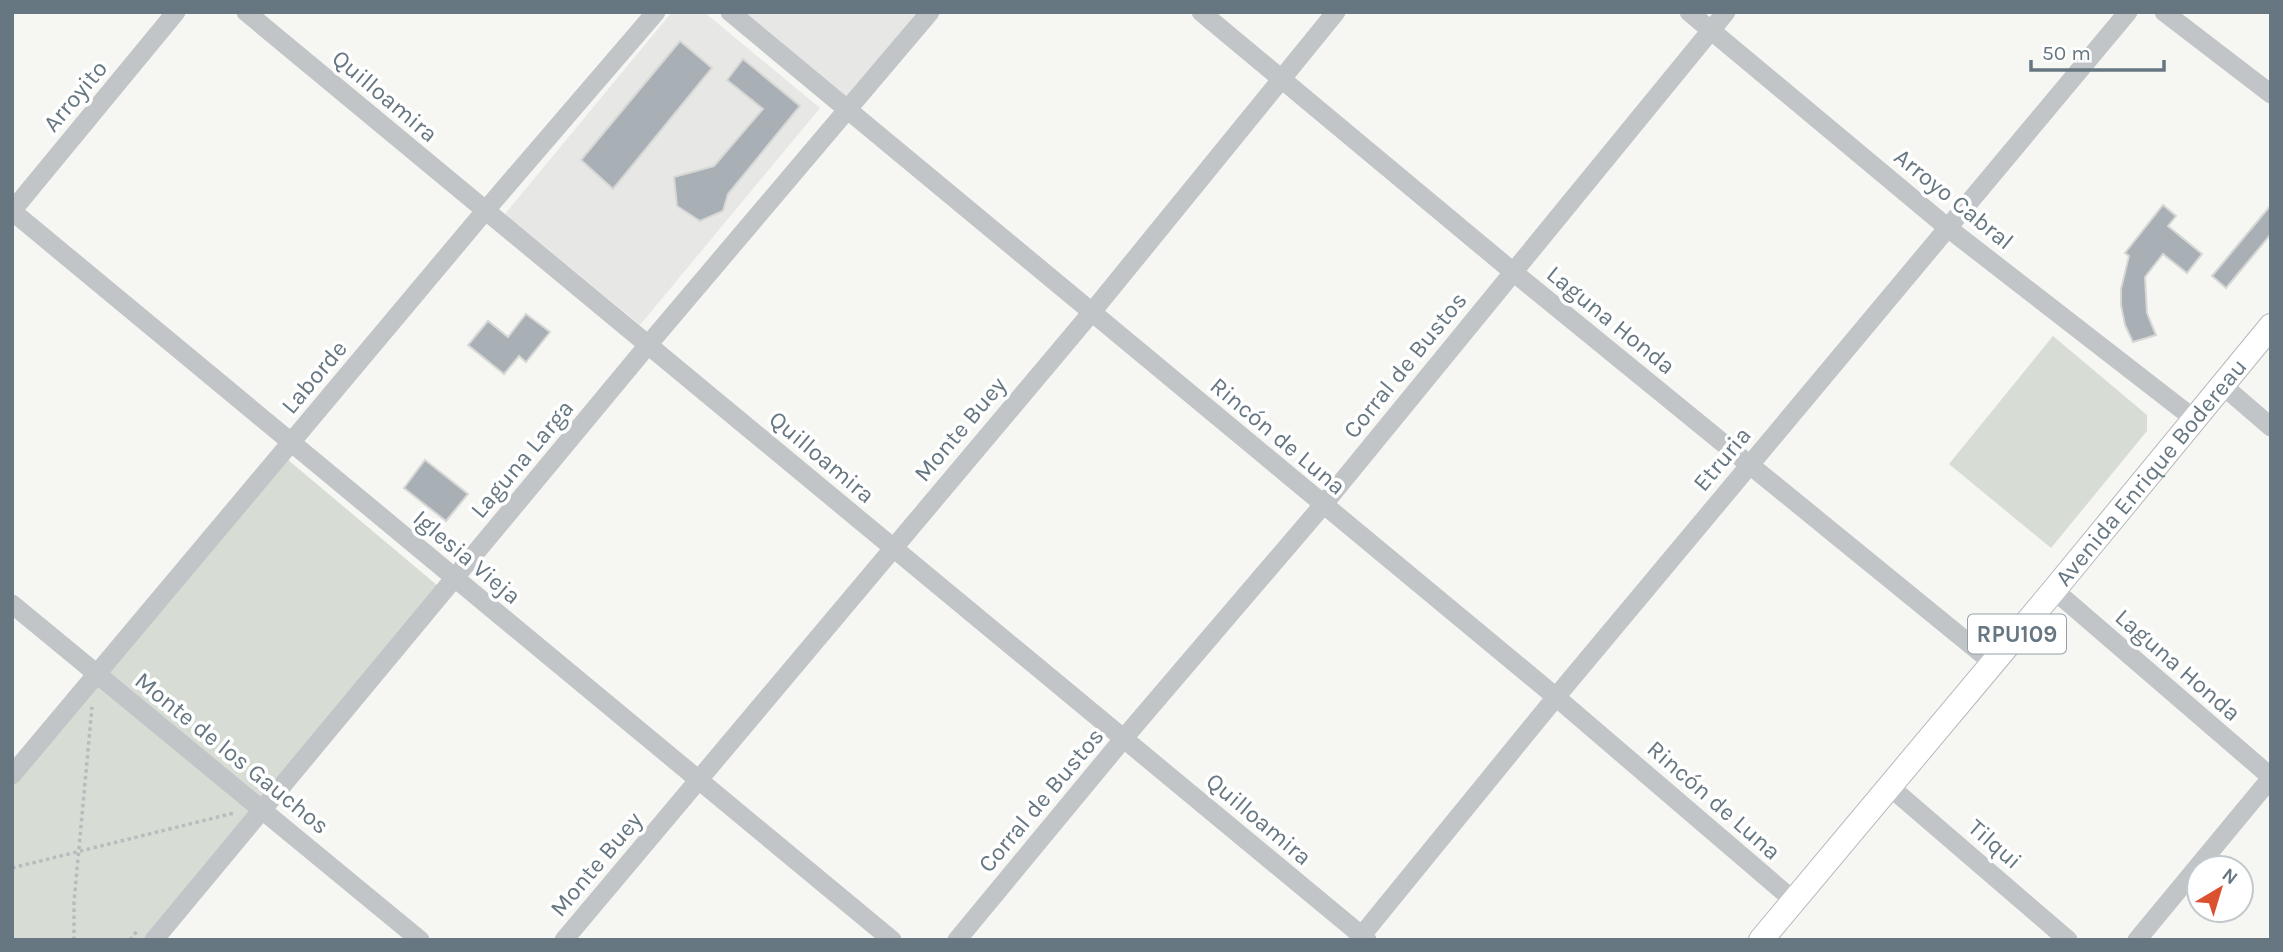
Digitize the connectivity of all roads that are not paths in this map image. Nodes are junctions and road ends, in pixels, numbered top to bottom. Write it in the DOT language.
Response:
graph roads {
  1 [pos="176,12"];
  2 [pos="246,12"];
  3 [pos="656,12"];
  4 [pos="730,12"];
  5 [pos="930,12"];
  6 [pos="1202,12"];
  7 [pos="1336,12"];
  8 [pos="1689,12"];
  9 [pos="1726,12"];
  10 [pos="2128,12"];
  11 [pos="2164,12"];
  12 [pos="1711,30"];
  13 [pos="1282,79"];
  14 [pos="2271,94"];
  15 [pos="849,110"];
  16 [pos="12,211"];
  17 [pos="485,211"];
  18 [pos="1948,228"];
  19 [pos="1512,271"];
  20 [pos="1092,312"];
  21 [pos="2271,326"];
  22 [pos="648,345"];
  23 [pos="2221,384"];
  24 [pos="2193,418"];
  25 [pos="2271,427"];
  26 [pos="291,443"];
  27 [pos="1749,465"];
  28 [pos="1323,505"];
  29 [pos="892,548"];
  30 [pos="454,578"];
  31 [pos="2054,590"];
  32 [pos="12,604"];
  33 [pos="1993,663"];
  34 [pos="97,675"];
  35 [pos="1556,697"];
  36 [pos="1124,738"];
  37 [pos="12,775"];
  38 [pos="2271,778"];
  39 [pos="697,780"];
  40 [pos="1889,786"];
  41 [pos="262,808"];
  42 [pos="1793,901"];
  43 [pos="1362,938"];
  44 [pos="154,940"];
  45 [pos="420,940"];
  46 [pos="564,940"];
  47 [pos="892,940"];
  48 [pos="957,940"];
  49 [pos="1761,940"];
  50 [pos="2068,940"];
  51 [pos="2137,940"];
  1 -- 16 [label="street, Arroyito"];
  2 -- 17 [label="street, Quilloamira"];
  3 -- 17 [label="street, Laborde"];
  4 -- 15 [label="street, Rincón de Luna"];
  5 -- 15 [label="street, Laguna Larga"];
  6 -- 13 [label="street, Laguna Honda"];
  7 -- 13 [label="street, Monte Buey"];
  8 -- 12 [label="street, Arroyo Cabral"];
  9 -- 12 [label="street, Corral de Bustos"];
  10 -- 18 [label="street, Etruria"];
  11 -- 14 [label="street"];
  12 -- 18 [label="street, Arroyo Cabral"];
  12 -- 19 [label="street, Corral de Bustos"];
  13 -- 19 [label="street, Laguna Honda"];
  13 -- 20 [label="street, Monte Buey"];
  15 -- 20 [label="street, Rincón de Luna"];
  15 -- 22 [label="street, Laguna Larga"];
  16 -- 26 [label="street, Iglesia Vieja"];
  17 -- 22 [label="street, Quilloamira"];
  17 -- 26 [label="street, Laborde"];
  18 -- 24 [label="street, Arroyo Cabral"];
  18 -- 27 [label="street, Etruria"];
  19 -- 27 [label="street, Laguna Honda"];
  19 -- 28 [label="street, Corral de Bustos"];
  20 -- 28 [label="street, Rincón de Luna"];
  20 -- 29 [label="street, Monte Buey"];
  21 -- 23 [label="main road, Avenida Enrique Bodereau / RPU109"];
  22 -- 29 [label="street, Quilloamira"];
  22 -- 30 [label="street, Laguna Larga"];
  23 -- 24 [label="main road, Avenida Enrique Bodereau / RPU109"];
  23 -- 25 [label="street"];
  24 -- 31 [label="main road, Avenida Enrique Bodereau / RPU109"];
  26 -- 30 [label="street, Iglesia Vieja"];
  26 -- 34 [label="street, Laborde"];
  27 -- 33 [label="street, Laguna Honda"];
  27 -- 35 [label="street, Etruria"];
  28 -- 35 [label="street, Rincón de Luna"];
  28 -- 36 [label="street, Corral de Bustos"];
  29 -- 36 [label="street, Quilloamira"];
  29 -- 39 [label="street, Monte Buey"];
  30 -- 39 [label="street, Iglesia Vieja"];
  30 -- 41 [label="street, Laguna Larga"];
  31 -- 33 [label="main road, Avenida Enrique Bodereau / RPU109"];
  31 -- 38 [label="street, Laguna Honda"];
  32 -- 34 [label="street, Monte de los Gauchos"];
  33 -- 40 [label="main road, Avenida Enrique Bodereau / RPU109"];
  34 -- 37 [label="street, Laborde"];
  34 -- 41 [label="street, Monte de los Gauchos"];
  35 -- 42 [label="street, Rincón de Luna"];
  35 -- 43 [label="street, Etruria"];
  36 -- 43 [label="street, Quilloamira"];
  36 -- 48 [label="street, Corral de Bustos"];
  38 -- 51 [label="street"];
  39 -- 46 [label="street, Monte Buey"];
  39 -- 47 [label="street, Iglesia Vieja"];
  40 -- 42 [label="main road, Avenida Enrique Bodereau / RPU109"];
  40 -- 50 [label="street, Tilqui"];
  41 -- 44 [label="street, Laguna Larga"];
  41 -- 45 [label="street, Monte de los Gauchos"];
  42 -- 49 [label="main road, Avenida Enrique Bodereau / RPU109"];
}
